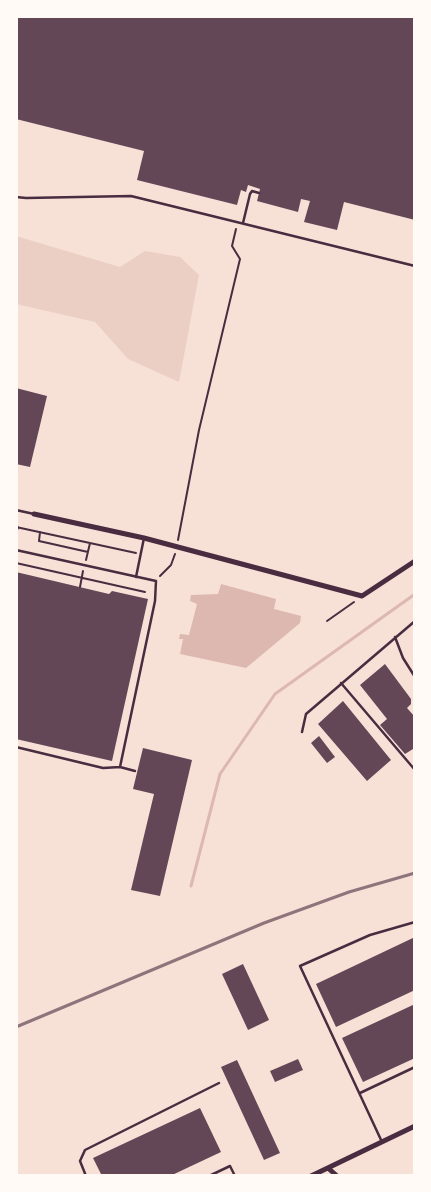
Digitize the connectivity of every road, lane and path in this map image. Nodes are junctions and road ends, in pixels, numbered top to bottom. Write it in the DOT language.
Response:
graph roads {
  1 [pos="259,193"];
  2 [pos="16,197"];
  3 [pos="238,222"];
  4 [pos="243,223"];
  5 [pos="415,266"];
  6 [pos="16,510"];
  7 [pos="34,514"];
  8 [pos="17,527"];
  9 [pos="40,532"];
  10 [pos="16,534"];
  11 [pos="144,538"];
  12 [pos="90,543"];
  13 [pos="176,546"];
  14 [pos="16,550"];
  15 [pos="88,552"];
  16 [pos="137,553"];
  17 [pos="86,560"];
  18 [pos="415,561"];
  19 [pos="16,563"];
  20 [pos="84,569"];
  21 [pos="160,576"];
  22 [pos="82,577"];
  23 [pos="136,577"];
  24 [pos="80,587"];
  25 [pos="144,592"];
  26 [pos="362,596"];
  27 [pos="328,621"];
  28 [pos="415,621"];
  29 [pos="395,637"];
  30 [pos="415,676"];
  31 [pos="341,683"];
  32 [pos="302,732"];
  33 [pos="16,747"];
  34 [pos="120,767"];
  35 [pos="415,770"];
  36 [pos="135,771"];
  37 [pos="415,922"];
  38 [pos="415,1067"];
  39 [pos="219,1083"];
  40 [pos="360,1093"];
  41 [pos="415,1126"];
  42 [pos="382,1142"];
  43 [pos="328,1168"];
  44 [pos="86,1176"];
  45 [pos="209,1176"];
  46 [pos="235,1176"];
  47 [pos="311,1176"];
  48 [pos="337,1176"];
  1 -- 4 [label="lane"];
  2 -- 3 [label="lane"];
  3 -- 4 [label="lane"];
  3 -- 13 [label="path"];
  4 -- 5 [label="lane"];
  6 -- 7 [label="lane"];
  7 -- 11 [label="street"];
  8 -- 9 [label="path"];
  8 -- 10 [label="path"];
  9 -- 12 [label="path"];
  9 -- 15 [label="path"];
  11 -- 13 [label="street"];
  11 -- 23 [label="lane"];
  12 -- 15 [label="path"];
  12 -- 16 [label="path"];
  13 -- 21 [label="path"];
  13 -- 26 [label="street"];
  14 -- 23 [label="lane"];
  15 -- 17 [label="path"];
  18 -- 26 [label="street"];
  19 -- 22 [label="path"];
  20 -- 22 [label="path"];
  22 -- 24 [label="path"];
  22 -- 25 [label="path"];
  23 -- 34 [label="lane"];
  26 -- 27 [label="path"];
  28 -- 29 [label="lane"];
  29 -- 30 [label="lane"];
  29 -- 31 [label="lane"];
  31 -- 32 [label="lane"];
  31 -- 35 [label="lane"];
  33 -- 34 [label="lane"];
  34 -- 36 [label="lane"];
  37 -- 40 [label="lane"];
  38 -- 40 [label="lane"];
  39 -- 44 [label="lane"];
  40 -- 42 [label="lane"];
  41 -- 42 [label="street"];
  42 -- 43 [label="street"];
  43 -- 47 [label="street"];
  43 -- 48 [label="street"];
  45 -- 46 [label="lane"];
}
